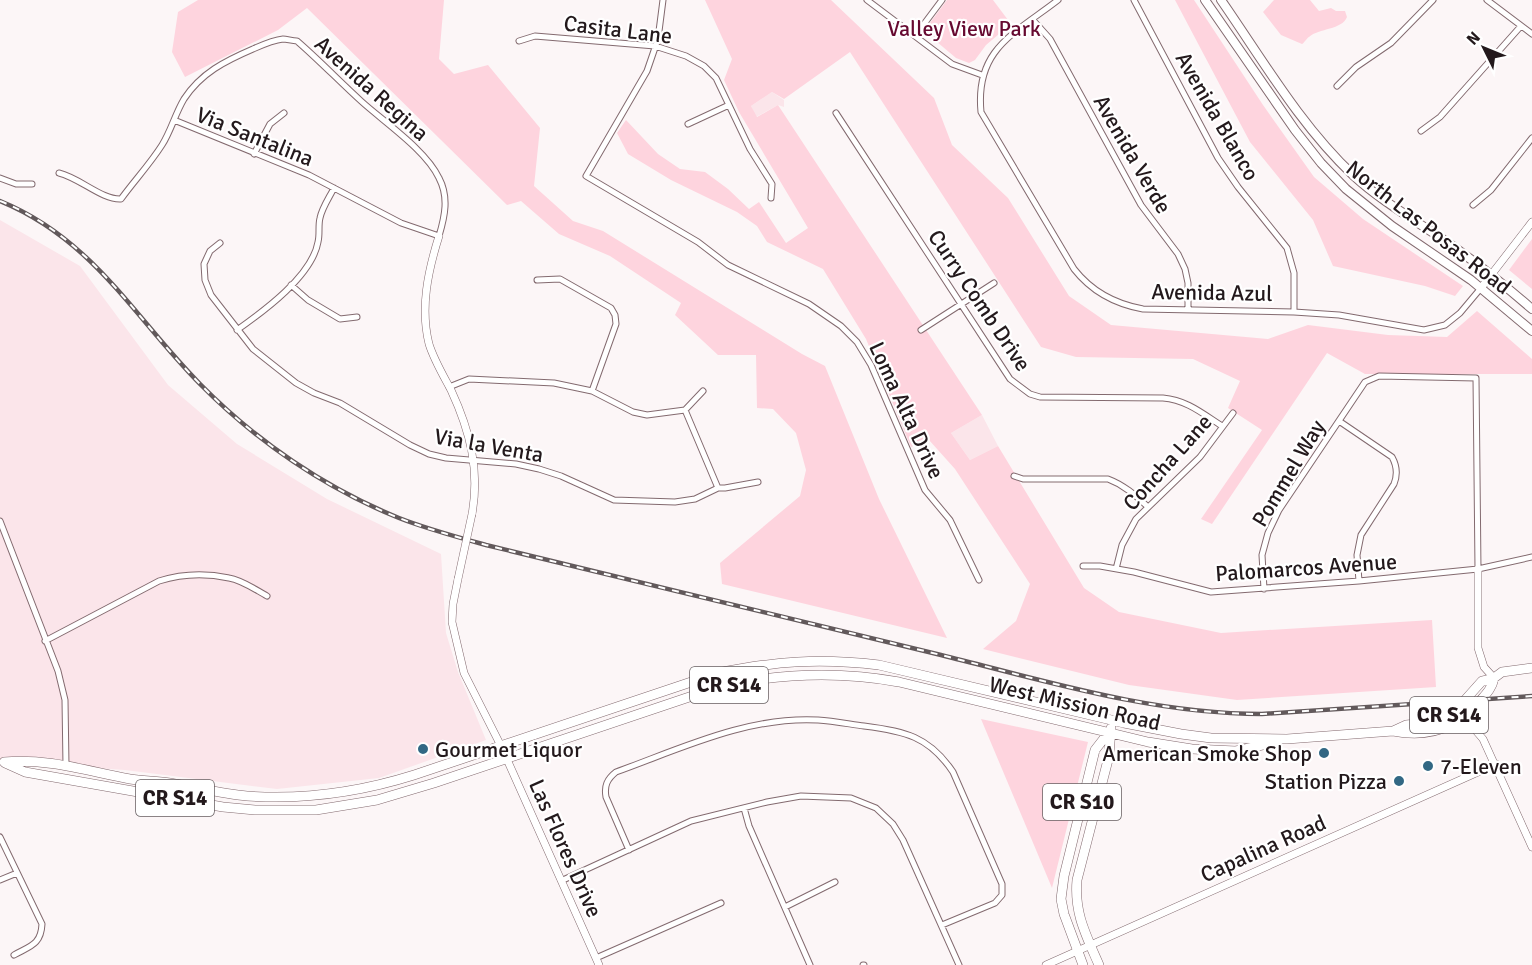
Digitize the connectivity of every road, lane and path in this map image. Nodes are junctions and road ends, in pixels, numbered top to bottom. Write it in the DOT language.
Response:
graph roads {
  1 [pos="663,0"];
  2 [pos="867,0"];
  3 [pos="942,0"];
  4 [pos="1058,0"];
  5 [pos="1134,0"];
  6 [pos="1205,0"];
  7 [pos="1221,0"];
  8 [pos="1434,0"];
  9 [pos="1487,0"];
  10 [pos="1033,20"];
  11 [pos="1521,26"];
  12 [pos="1532,34"];
  13 [pos="915,36"];
  14 [pos="519,41"];
  15 [pos="655,45"];
  16 [pos="982,75"];
  17 [pos="1337,86"];
  18 [pos="729,105"];
  19 [pos="284,113"];
  20 [pos="836,113"];
  21 [pos="174,120"];
  22 [pos="688,124"];
  23 [pos="1421,131"];
  24 [pos="1532,138"];
  25 [pos="254,154"];
  26 [pos="59,173"];
  27 [pos="0,178"];
  28 [pos="32,184"];
  29 [pos="334,188"];
  30 [pos="771,198"];
  31 [pos="1473,205"];
  32 [pos="1532,222"];
  33 [pos="439,236"];
  34 [pos="220,243"];
  35 [pos="1491,275"];
  36 [pos="537,280"];
  37 [pos="994,283"];
  38 [pos="291,285"];
  39 [pos="1481,288"];
  40 [pos="960,305"];
  41 [pos="1532,309"];
  42 [pos="1188,310"];
  43 [pos="1294,312"];
  44 [pos="357,317"];
  45 [pos="237,330"];
  46 [pos="921,330"];
  47 [pos="1532,331"];
  48 [pos="449,387"];
  49 [pos="592,391"];
  50 [pos="703,391"];
  51 [pos="685,410"];
  52 [pos="1233,413"];
  53 [pos="1339,420"];
  54 [pos="1222,426"];
  55 [pos="474,460"];
  56 [pos="1014,476"];
  57 [pos="758,482"];
  58 [pos="718,488"];
  59 [pos="1147,506"];
  60 [pos="0,521"];
  61 [pos="1532,557"];
  62 [pos="1083,566"];
  63 [pos="1116,569"];
  64 [pos="1478,569"];
  65 [pos="979,580"];
  66 [pos="1359,581"];
  67 [pos="1263,589"];
  68 [pos="267,596"];
  69 [pos="45,641"];
  70 [pos="1532,668"];
  71 [pos="1494,678"];
  72 [pos="1465,718"];
  73 [pos="1113,720"];
  74 [pos="1393,731"];
  75 [pos="1109,732"];
  76 [pos="1287,739"];
  77 [pos="501,746"];
  78 [pos="507,759"];
  79 [pos="2,762"];
  80 [pos="1496,764"];
  81 [pos="66,766"];
  82 [pos="744,808"];
  83 [pos="0,837"];
  84 [pos="1532,847"];
  85 [pos="629,850"];
  86 [pos="17,873"];
  87 [pos="0,880"];
  88 [pos="562,880"];
  89 [pos="835,882"];
  90 [pos="721,903"];
  91 [pos="784,907"];
  92 [pos="942,926"];
  93 [pos="1090,945"];
  94 [pos="1077,951"];
  95 [pos="14,955"];
  96 [pos="597,961"];
  97 [pos="810,965"];
  98 [pos="959,965"];
  99 [pos="1046,965"];
  100 [pos="1083,965"];
  101 [pos="1099,965"];
  1 -- 15 [label="street"];
  2 -- 13 [label="street"];
  3 -- 13 [label="street"];
  4 -- 10 [label="street"];
  5 -- 43 [label="street, Avenida Blanco"];
  6 -- 39 [label="main road, North Las Posas Road"];
  7 -- 35 [label="main road, North Las Posas Road"];
  8 -- 17 [label="street"];
  9 -- 11 [label="street"];
  10 -- 16 [label="street"];
  10 -- 42 [label="street, Avenida Verde"];
  11 -- 12 [label="street"];
  11 -- 23 [label="street"];
  13 -- 16 [label="street"];
  14 -- 15 [label="street, Casita Lane"];
  15 -- 18 [label="street, Casita Lane"];
  15 -- 65 [label="street, Loma Alta Drive"];
  16 -- 42 [label="street, Avenida Azul"];
  18 -- 22 [label="street"];
  18 -- 30 [label="street, Casita Lane"];
  19 -- 25 [label="street"];
  20 -- 40 [label="street, Curry Comb Drive"];
  21 -- 25 [label="street, Via Santalina"];
  21 -- 26 [label="street, Via Santalina"];
  21 -- 33 [label="street, Avenida Regina"];
  24 -- 31 [label="street"];
  25 -- 29 [label="street, Via Santalina"];
  27 -- 28 [label="street"];
  29 -- 33 [label="street, Via Santalina"];
  29 -- 38 [label="street"];
  32 -- 35 [label="street, Avenida Azul"];
  33 -- 48 [label="street, Las Flores Drive"];
  34 -- 45 [label="street, Via la Venta"];
  35 -- 39 [label="street, Avenida Azul"];
  35 -- 41 [label="main road, North Las Posas Road"];
  36 -- 49 [label="street"];
  37 -- 40 [label="street"];
  38 -- 44 [label="street"];
  38 -- 45 [label="street"];
  39 -- 43 [label="street, Avenida Azul"];
  39 -- 47 [label="main road, North Las Posas Road"];
  40 -- 46 [label="street"];
  40 -- 54 [label="street, Curry Comb Drive"];
  42 -- 43 [label="street, Avenida Azul"];
  45 -- 55 [label="street, Via la Venta"];
  48 -- 49 [label="street"];
  48 -- 55 [label="street, Las Flores Drive"];
  49 -- 51 [label="street"];
  50 -- 51 [label="street"];
  51 -- 58 [label="street"];
  52 -- 54 [label="street, Concha Lane"];
  53 -- 64 [label="street, Pommel Way"];
  53 -- 66 [label="street"];
  53 -- 67 [label="street, Pommel Way"];
  54 -- 59 [label="street, Concha Lane"];
  55 -- 58 [label="street, Via la Venta"];
  55 -- 77 [label="street, Las Flores Drive, bridge"];
  56 -- 59 [label="street"];
  57 -- 58 [label="street, Via la Venta"];
  59 -- 63 [label="street, Concha Lane"];
  60 -- 69 [label="street"];
  61 -- 64 [label="street, Palomarcos Avenue"];
  62 -- 63 [label="street, Palomarcos Avenue"];
  63 -- 67 [label="street, Palomarcos Avenue"];
  64 -- 66 [label="street, Palomarcos Avenue"];
  64 -- 71 [label="street"];
  66 -- 67 [label="street, Palomarcos Avenue"];
  68 -- 69 [label="street"];
  69 -- 81 [label="street"];
  70 -- 71 [label="main road, West Mission Road / CR S14"];
  71 -- 72 [label="main road, West Mission Road / CR S14"];
  71 -- 74 [label="main road, West Mission Road / CR S14"];
  72 -- 74 [label="main road, West Mission Road / CR S14"];
  72 -- 80 [label="street"];
  73 -- 75 [label="main road, CR S10"];
  73 -- 76 [label="main road, West Mission Road / CR S14"];
  73 -- 77 [label="main road, West Mission Road / CR S14"];
  74 -- 76 [label="main road, West Mission Road / CR S14"];
  75 -- 76 [label="main road, West Mission Road / CR S14"];
  75 -- 78 [label="main road, West Mission Road / CR S14"];
  75 -- 93 [label="main road, CR S10"];
  75 -- 94 [label="main road, CR S10"];
  77 -- 78 [label="street, Las Flores Drive"];
  77 -- 81 [label="main road, CR S14"];
  78 -- 79 [label="main road, CR S14"];
  78 -- 88 [label="street, Las Flores Drive"];
  79 -- 81 [label="main road, CR S14"];
  80 -- 84 [label="street"];
  80 -- 93 [label="street, Capalina Road"];
  82 -- 85 [label="street"];
  82 -- 91 [label="street"];
  82 -- 92 [label="street"];
  83 -- 86 [label="street"];
  85 -- 88 [label="street"];
  85 -- 92 [label="street"];
  86 -- 87 [label="street"];
  86 -- 95 [label="street"];
  88 -- 96 [label="street, Las Flores Drive"];
  89 -- 91 [label="street"];
  90 -- 96 [label="street"];
  91 -- 97 [label="street"];
  92 -- 98 [label="street"];
  93 -- 94 [label="street, Capalina Road"];
  93 -- 101 [label="main road, CR S10"];
  94 -- 99 [label="street, Capalina Road"];
  94 -- 100 [label="main road, CR S10"];
}
